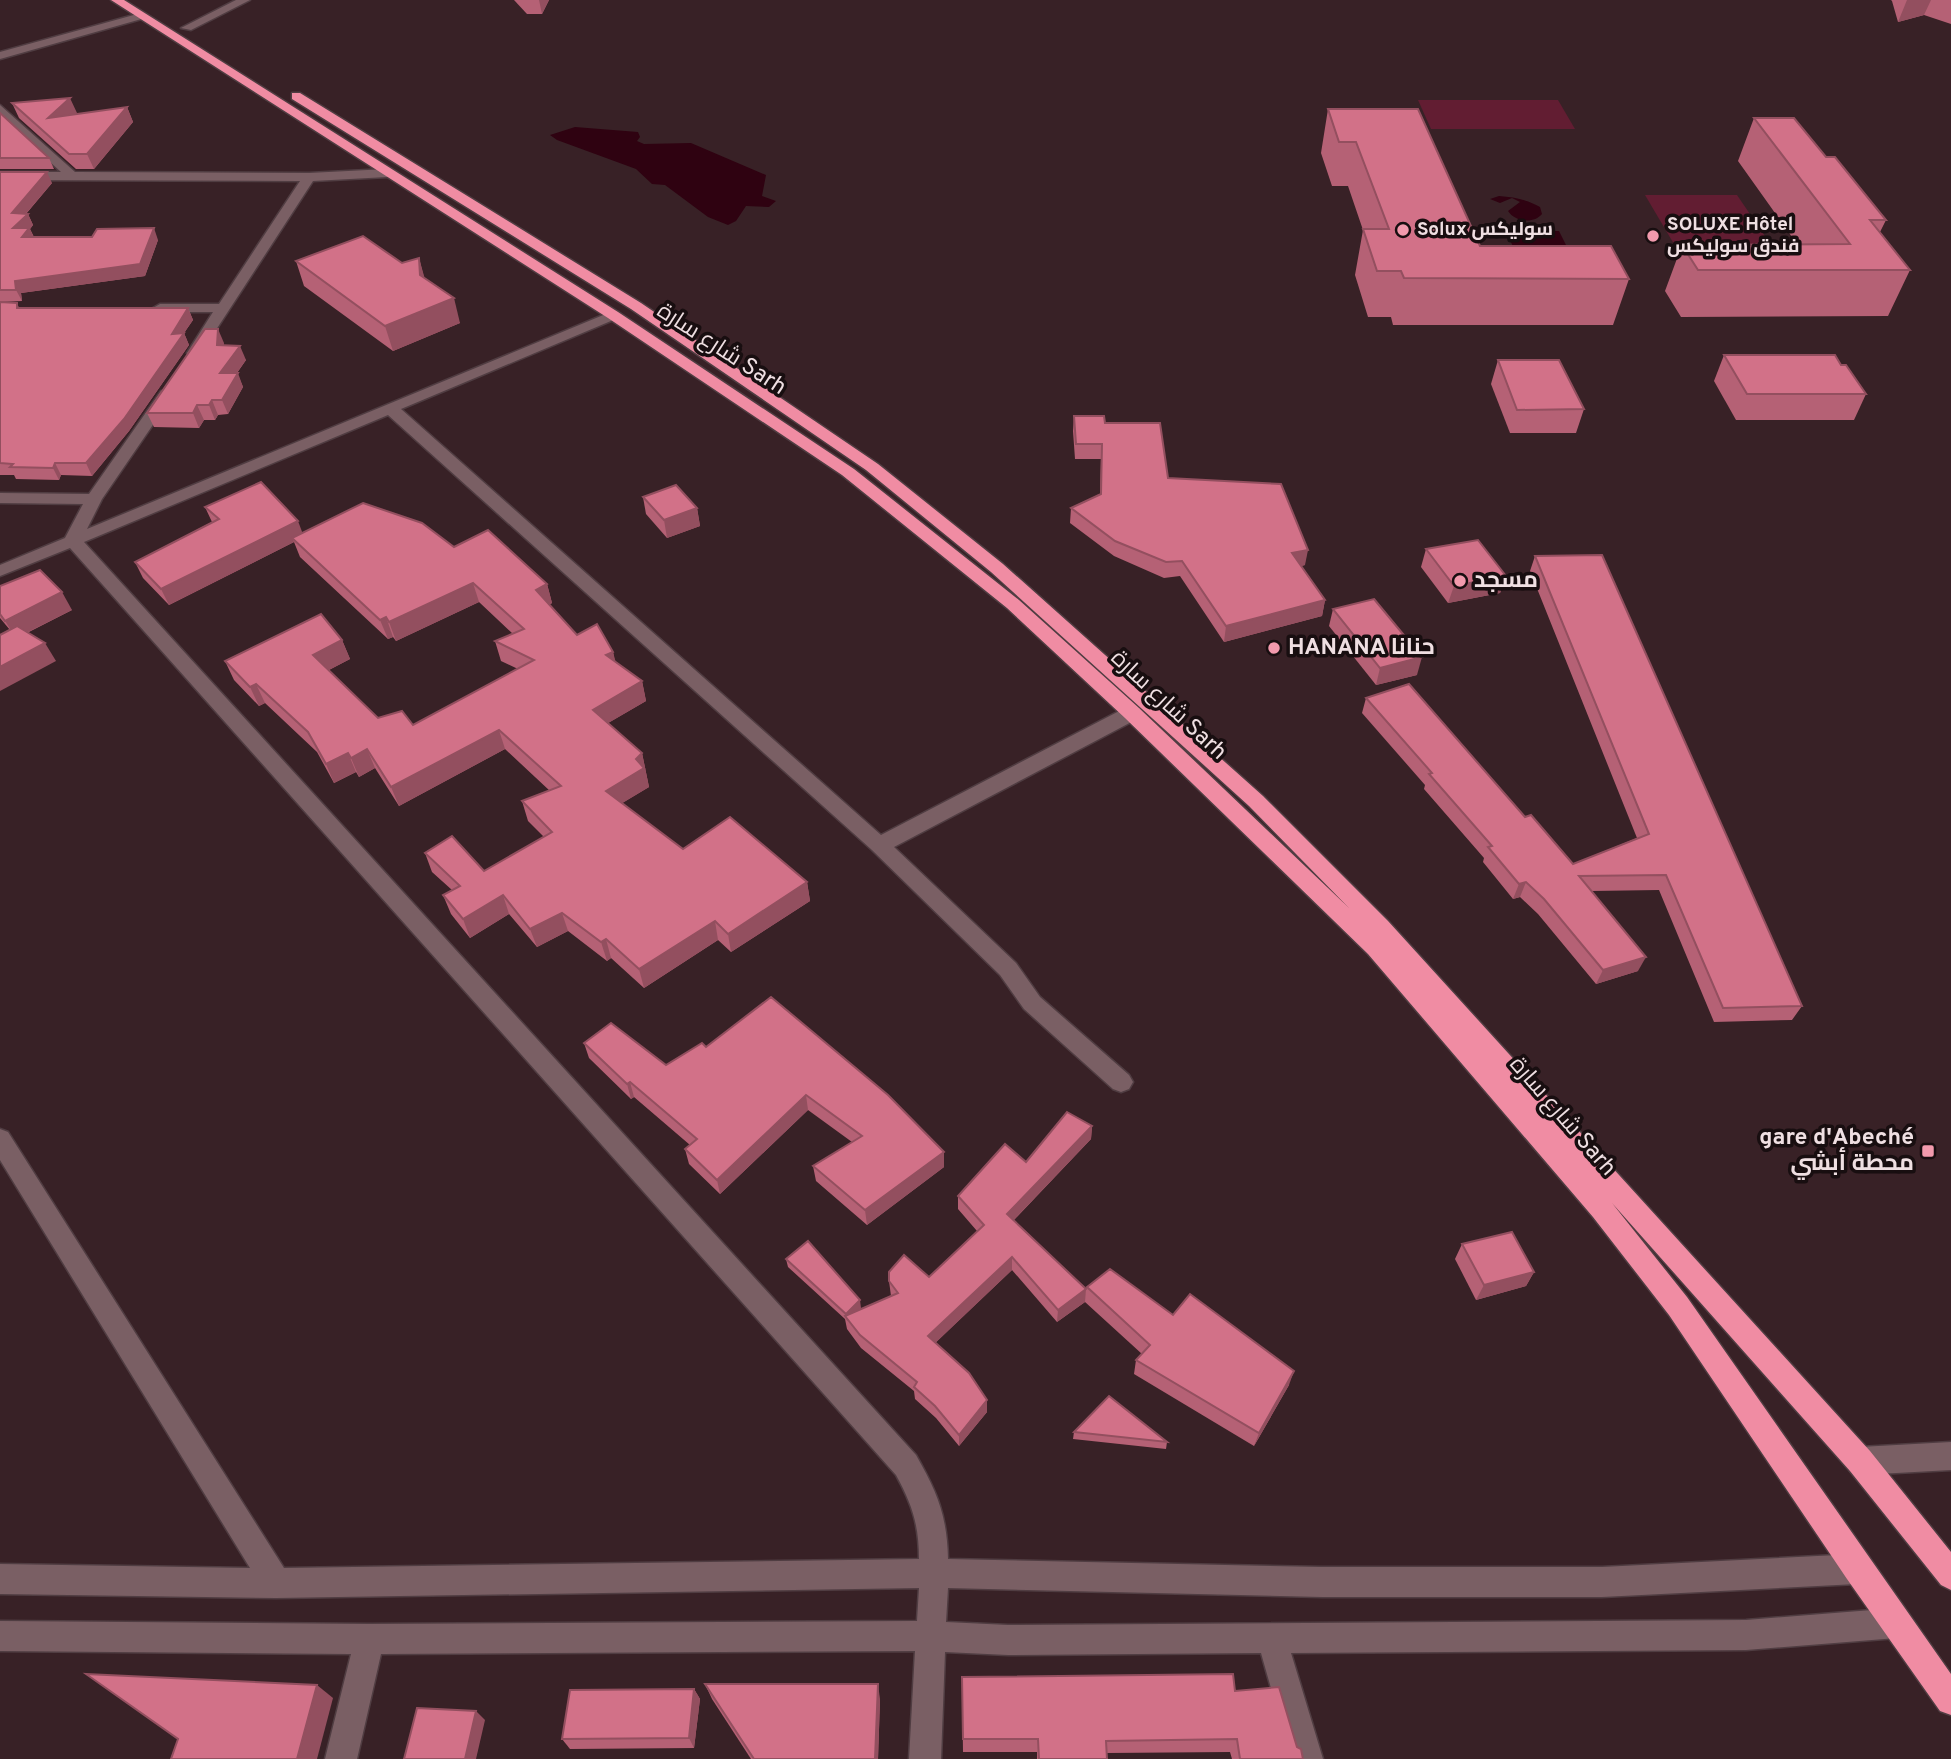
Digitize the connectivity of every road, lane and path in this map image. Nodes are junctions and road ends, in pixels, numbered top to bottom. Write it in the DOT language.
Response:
graph roads {
  1 [pos="116,0"];
  2 [pos="245,0"];
  3 [pos="141,8"];
  4 [pos="187,27"];
  5 [pos="0,56"];
  6 [pos="0,109"];
  7 [pos="387,173"];
  8 [pos="0,176"];
  9 [pos="73,177"];
  10 [pos="309,177"];
  11 [pos="145,308"];
  12 [pos="225,308"];
  13 [pos="613,315"];
  14 [pos="389,407"];
  15 [pos="0,498"];
  16 [pos="94,499"];
  17 [pos="72,540"];
  18 [pos="0,570"];
  19 [pos="1132,713"];
  20 [pos="879,845"];
  21 [pos="1121,1082"];
  22 [pos="0,1139"];
  23 [pos="1951,1456"];
  24 [pos="1860,1461"];
  25 [pos="1857,1569"];
  26 [pos="934,1573"];
  27 [pos="1951,1575"];
  28 [pos="0,1579"];
  29 [pos="276,1583"];
  30 [pos="1897,1623"];
  31 [pos="0,1636"];
  32 [pos="932,1636"];
  33 [pos="1272,1638"];
  34 [pos="369,1639"];
  35 [pos="1951,1700"];
  36 [pos="341,1759"];
  37 [pos="925,1759"];
  38 [pos="1307,1759"];
  1 -- 3 [label="highway, شارع سارة Sarh"];
  2 -- 4 [label="street"];
  3 -- 4 [label="highway, شارع سارة Sarh"];
  3 -- 5 [label="street"];
  3 -- 7 [label="highway, شارع سارة Sarh"];
  4 -- 24 [label="highway, شارع سارة Sarh"];
  6 -- 9 [label="street"];
  7 -- 10 [label="street"];
  7 -- 13 [label="highway, شارع سارة Sarh"];
  8 -- 9 [label="street"];
  9 -- 10 [label="street"];
  10 -- 12 [label="street"];
  11 -- 12 [label="street"];
  12 -- 16 [label="street"];
  13 -- 14 [label="street"];
  13 -- 19 [label="highway, شارع سارة Sarh"];
  14 -- 17 [label="street"];
  14 -- 20 [label="street"];
  15 -- 16 [label="street"];
  16 -- 17 [label="street"];
  17 -- 18 [label="street"];
  17 -- 26 [label="street"];
  19 -- 20 [label="street"];
  19 -- 25 [label="highway, شارع سارة Sarh"];
  20 -- 21 [label="street"];
  22 -- 29 [label="street"];
  23 -- 24 [label="street"];
  24 -- 27 [label="highway, شارع سارة Sarh"];
  25 -- 26 [label="street"];
  25 -- 30 [label="highway, شارع سارة Sarh"];
  26 -- 29 [label="street"];
  26 -- 32 [label="street"];
  28 -- 29 [label="street"];
  30 -- 33 [label="street"];
  30 -- 35 [label="highway, شارع سارة Sarh"];
  31 -- 34 [label="street"];
  32 -- 33 [label="street"];
  32 -- 34 [label="street"];
  32 -- 37 [label="street"];
  33 -- 38 [label="street"];
  34 -- 36 [label="street"];
}
